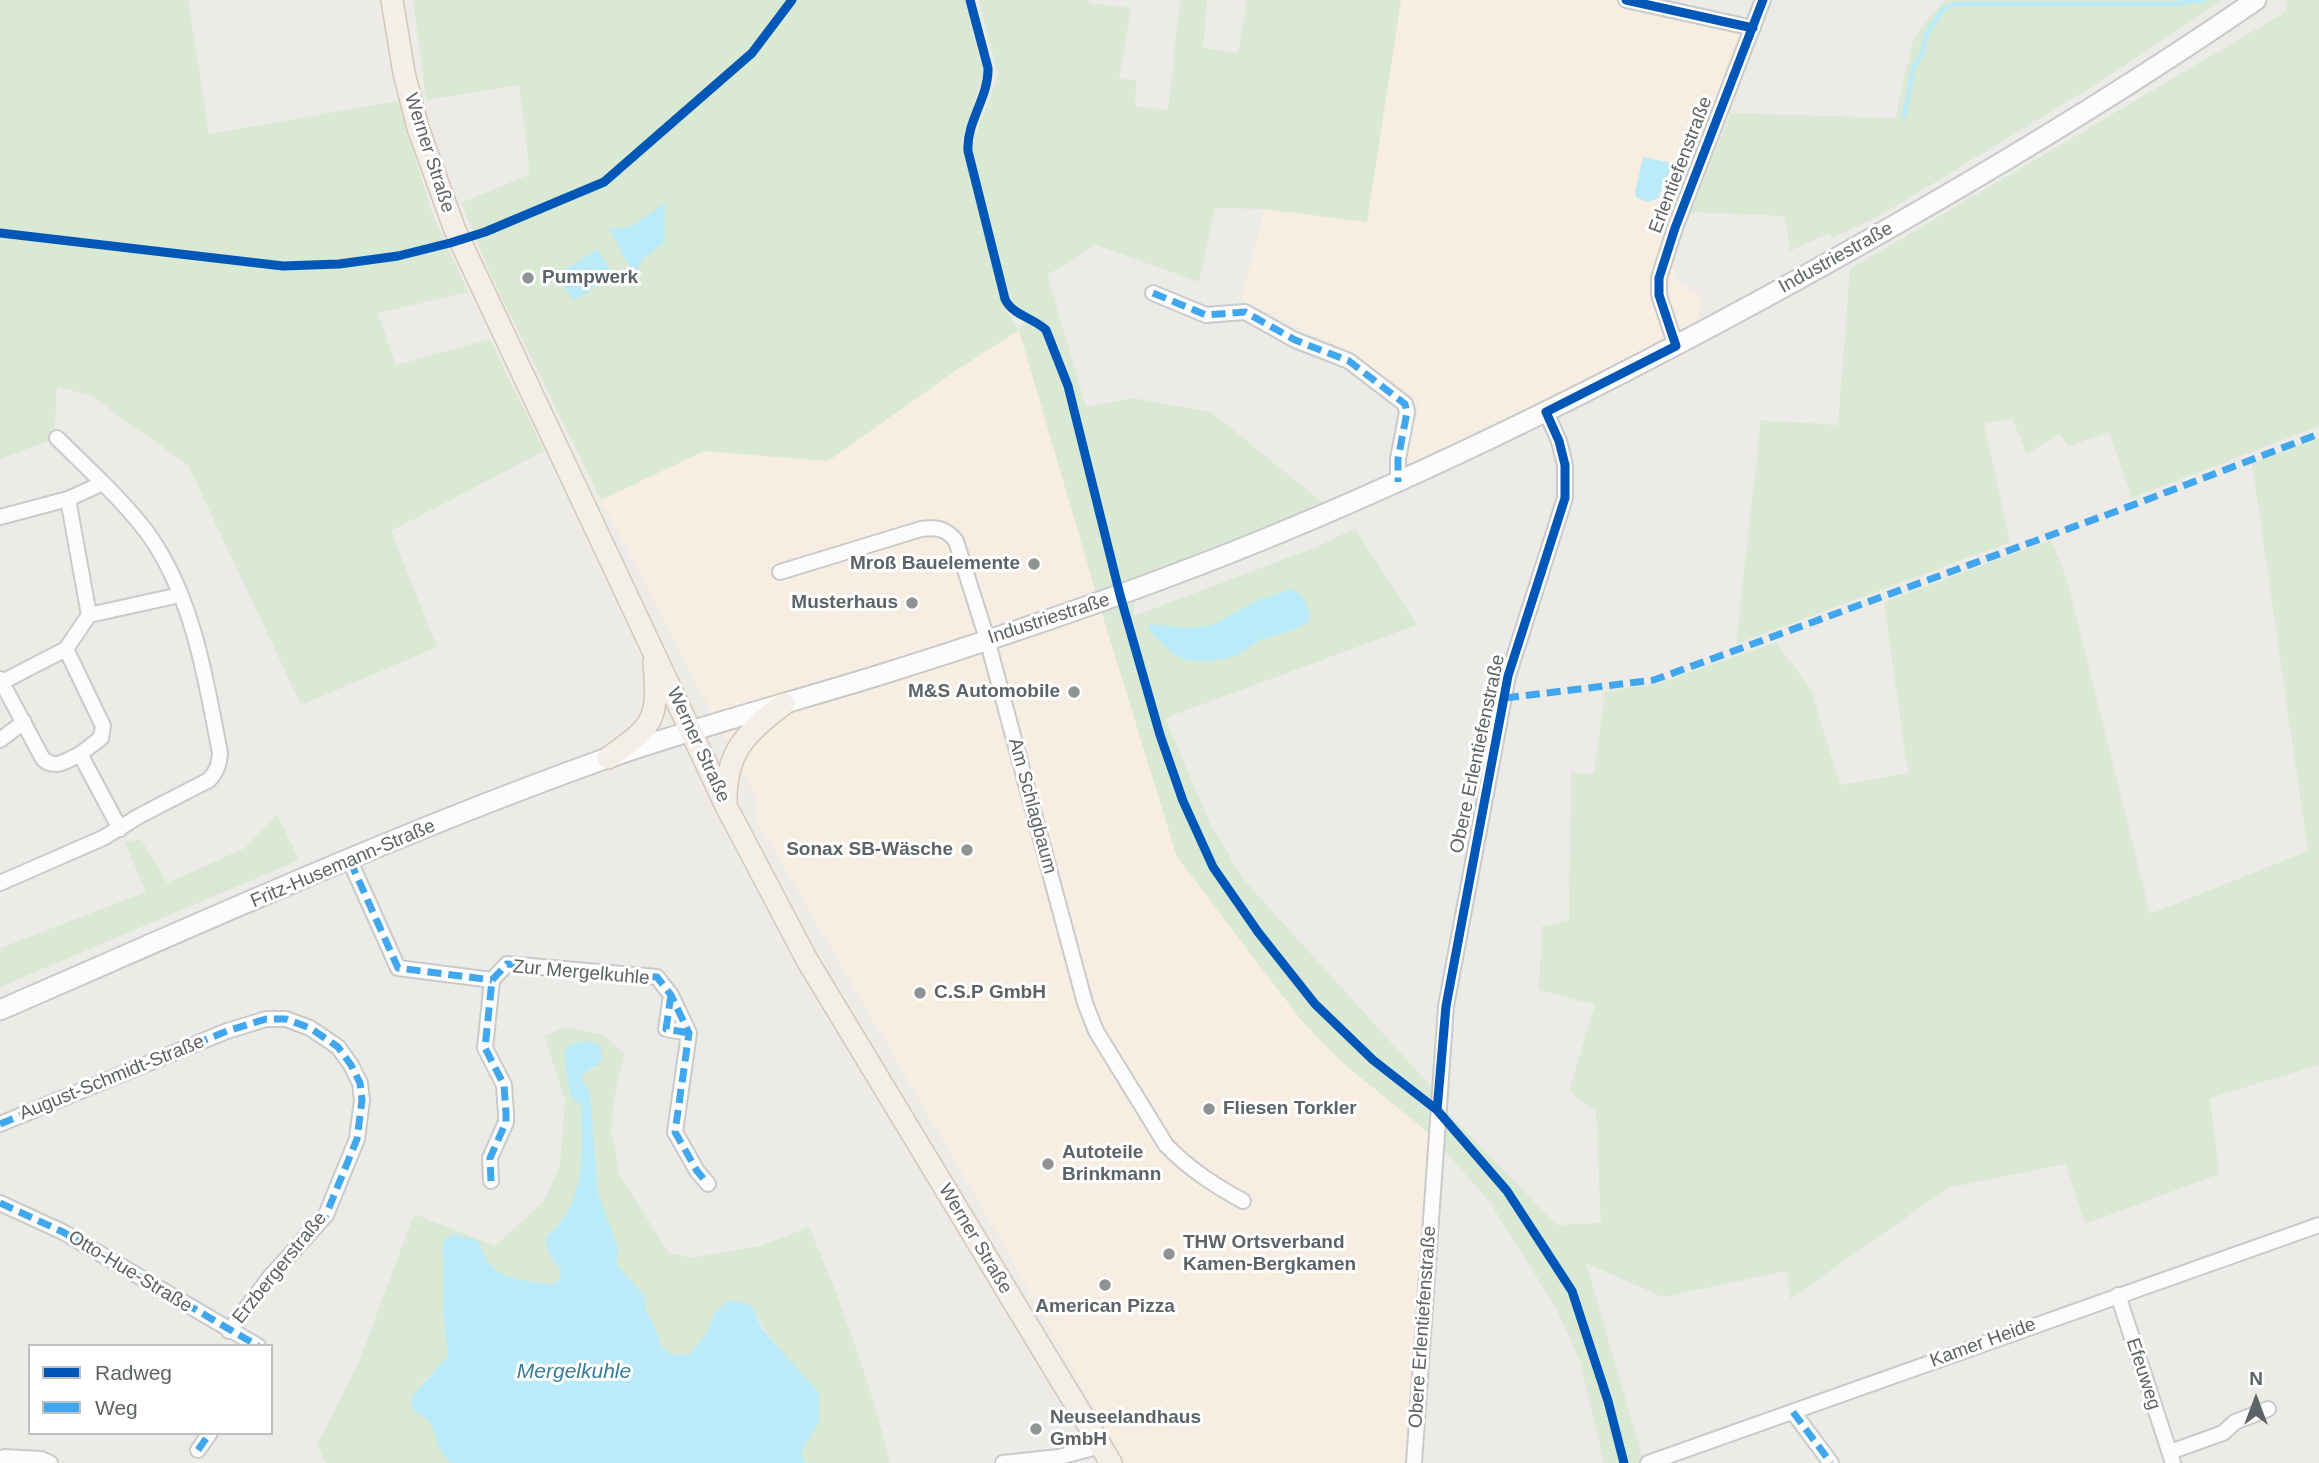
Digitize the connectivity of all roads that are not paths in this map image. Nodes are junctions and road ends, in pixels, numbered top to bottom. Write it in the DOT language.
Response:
graph roads {
  1 [pos="392,0"];
  2 [pos="1626,0"];
  3 [pos="1763,0"];
  4 [pos="2256,0"];
  5 [pos="1752,29"];
  6 [pos="1153,293"];
  7 [pos="1676,346"];
  8 [pos="1546,412"];
  9 [pos="57,438"];
  10 [pos="1398,482"];
  11 [pos="103,483"];
  12 [pos="68,499"];
  13 [pos="0,517"];
  14 [pos="780,572"];
  15 [pos="180,595"];
  16 [pos="89,615"];
  17 [pos="987,639"];
  18 [pos="66,649"];
  19 [pos="653,650"];
  20 [pos="1,680"];
  21 [pos="784,704"];
  22 [pos="24,722"];
  23 [pos="691,732"];
  24 [pos="0,740"];
  25 [pos="79,754"];
  26 [pos="608,758"];
  27 [pos="726,806"];
  28 [pos="120,829"];
  29 [pos="350,861"];
  30 [pos="0,883"];
  31 [pos="492,980"];
  32 [pos="0,1010"];
  33 [pos="223,1033"];
  34 [pos="0,1124"];
  35 [pos="491,1181"];
  36 [pos="708,1184"];
  37 [pos="1243,1201"];
  38 [pos="0,1203"];
  39 [pos="2319,1225"];
  40 [pos="2118,1295"];
  41 [pos="229,1331"];
  42 [pos="254,1344"];
  43 [pos="2268,1409"];
  44 [pos="1793,1412"];
  45 [pos="209,1435"];
  46 [pos="198,1450"];
  47 [pos="1106,1455"];
  48 [pos="4,1457"];
  49 [pos="2171,1457"];
  50 [pos="50,1463"];
  51 [pos="1003,1463"];
  52 [pos="1414,1463"];
  53 [pos="1648,1463"];
  54 [pos="1831,1463"];
  1 -- 19 [label="main road, Werner Straße"];
  2 -- 5 [label="street"];
  3 -- 5 [label="street, Erlentiefenstraße"];
  4 -- 7 [label="street, Industriestraße"];
  5 -- 7 [label="street, Erlentiefenstraße"];
  6 -- 10 [label="street"];
  7 -- 8 [label="street, Industriestraße"];
  8 -- 10 [label="street, Industriestraße"];
  8 -- 52 [label="street, Obere Erlentiefenstraße"];
  9 -- 11 [label="street"];
  10 -- 17 [label="street, Industriestraße"];
  11 -- 12 [label="street"];
  11 -- 15 [label="street"];
  12 -- 13 [label="street"];
  12 -- 16 [label="street"];
  14 -- 17 [label="street, Am Schlagbaum"];
  15 -- 16 [label="street"];
  15 -- 28 [label="street"];
  16 -- 18 [label="street"];
  17 -- 21 [label="street, Industriestraße"];
  17 -- 37 [label="street, Am Schlagbaum"];
  18 -- 20 [label="street"];
  18 -- 25 [label="street"];
  19 -- 23 [label="main road, Werner Straße"];
  19 -- 26 [label="main road"];
  20 -- 22 [label="street"];
  21 -- 23 [label="street, Industriestraße"];
  21 -- 27 [label="main road"];
  22 -- 24 [label="street"];
  22 -- 25 [label="street"];
  23 -- 26 [label="street, Fritz-Husemann-Straße"];
  23 -- 27 [label="main road, Werner Straße"];
  25 -- 28 [label="street"];
  26 -- 29 [label="street, Fritz-Husemann-Straße"];
  27 -- 47 [label="main road, Werner Straße"];
  28 -- 30 [label="street"];
  29 -- 31 [label="street, Zur Mergelkuhle"];
  29 -- 32 [label="street, Fritz-Husemann-Straße"];
  31 -- 35 [label="street"];
  31 -- 36 [label="street, Zur Mergelkuhle"];
  33 -- 34 [label="street, August-Schmidt-Straße"];
  33 -- 41 [label="street, Erzbergerstraße"];
  38 -- 41 [label="street, Otto-Hue-Straße"];
  39 -- 40 [label="street, Kamer Heide"];
  40 -- 44 [label="street, Kamer Heide"];
  40 -- 49 [label="street, Efeuweg"];
  41 -- 42 [label="street, Otto-Hue-Straße"];
  43 -- 49 [label="street, Efeuweg"];
  44 -- 53 [label="street, Kamer Heide"];
  44 -- 54 [label="street"];
  45 -- 46 [label="street"];
  47 -- 51 [label="street, Werner Straße"];
  48 -- 50 [label="street"];
}
